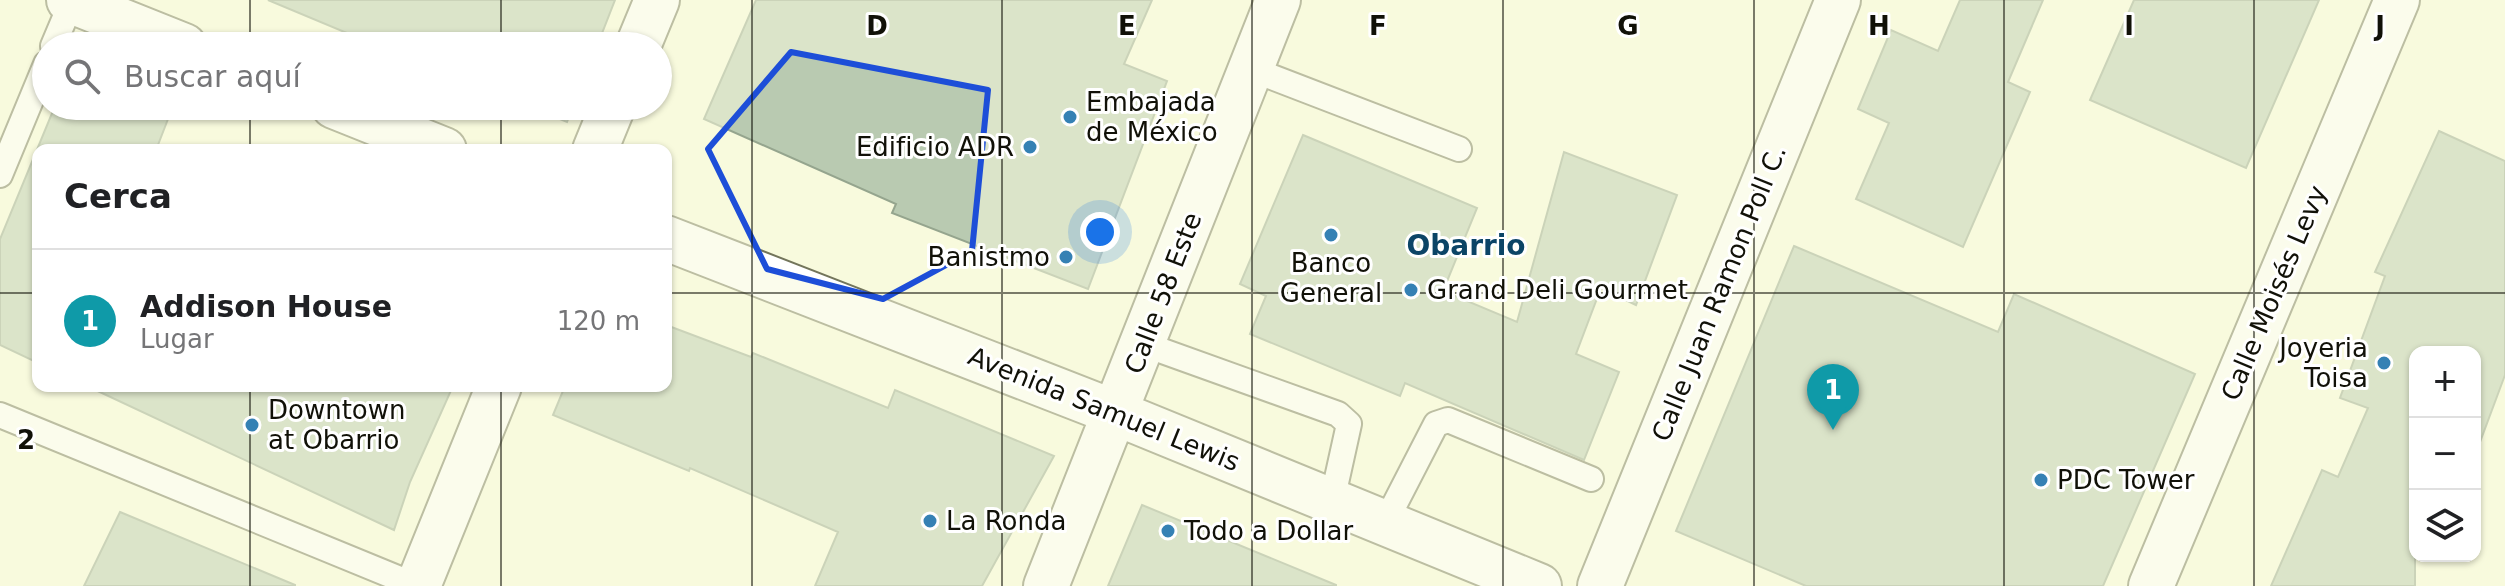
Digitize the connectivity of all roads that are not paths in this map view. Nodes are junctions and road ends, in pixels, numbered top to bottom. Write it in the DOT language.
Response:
graph roads {
  1 [pos="657,0"];
  2 [pos="1278,0"];
  3 [pos="1838,0"];
  4 [pos="2397,0"];
  5 [pos="70,1"];
  6 [pos="58,32"];
  7 [pos="149,32"];
  8 [pos="644,32"];
  9 [pos="1251,69"];
  10 [pos="32,98"];
  11 [pos="369,120"];
  12 [pos="607,120"];
  13 [pos="429,144"];
  14 [pos="597,144"];
  15 [pos="1459,149"];
  16 [pos="0,175"];
  17 [pos="672,240"];
  18 [pos="1143,344"];
  19 [pos="497,392"];
  20 [pos="1116,413"];
  21 [pos="0,415"];
  22 [pos="1591,479"];
  23 [pos="1332,501"];
  24 [pos="1385,523"];
  25 [pos="418,586"];
  26 [pos="1046,586"];
  27 [pos="1539,586"];
  28 [pos="1600,586"];
  29 [pos="2151,586"];
  1 -- 8 [label="street"];
  2 -- 9 [label="street, Calle 58 Este"];
  3 -- 28 [label="street, Calle Juan Ramon Poll C."];
  4 -- 29 [label="street, Calle Moisés Levy"];
  5 -- 6 [label="lane"];
  5 -- 7 [label="street"];
  9 -- 15 [label="lane"];
  9 -- 18 [label="street, Calle 58 Este"];
  10 -- 16 [label="lane"];
  11 -- 13 [label="street"];
  12 -- 14 [label="street"];
  17 -- 20 [label="street, Avenida Samuel Lewis"];
  18 -- 20 [label="street, Calle 58 Este"];
  18 -- 23 [label="lane"];
  19 -- 25 [label="street"];
  20 -- 23 [label="street, Avenida Samuel Lewis"];
  20 -- 26 [label="street, Calle 58 Este"];
  21 -- 25 [label="lane"];
  22 -- 24 [label="lane"];
  23 -- 24 [label="street, Avenida Samuel Lewis"];
  24 -- 27 [label="street, Avenida Samuel Lewis"];
}
